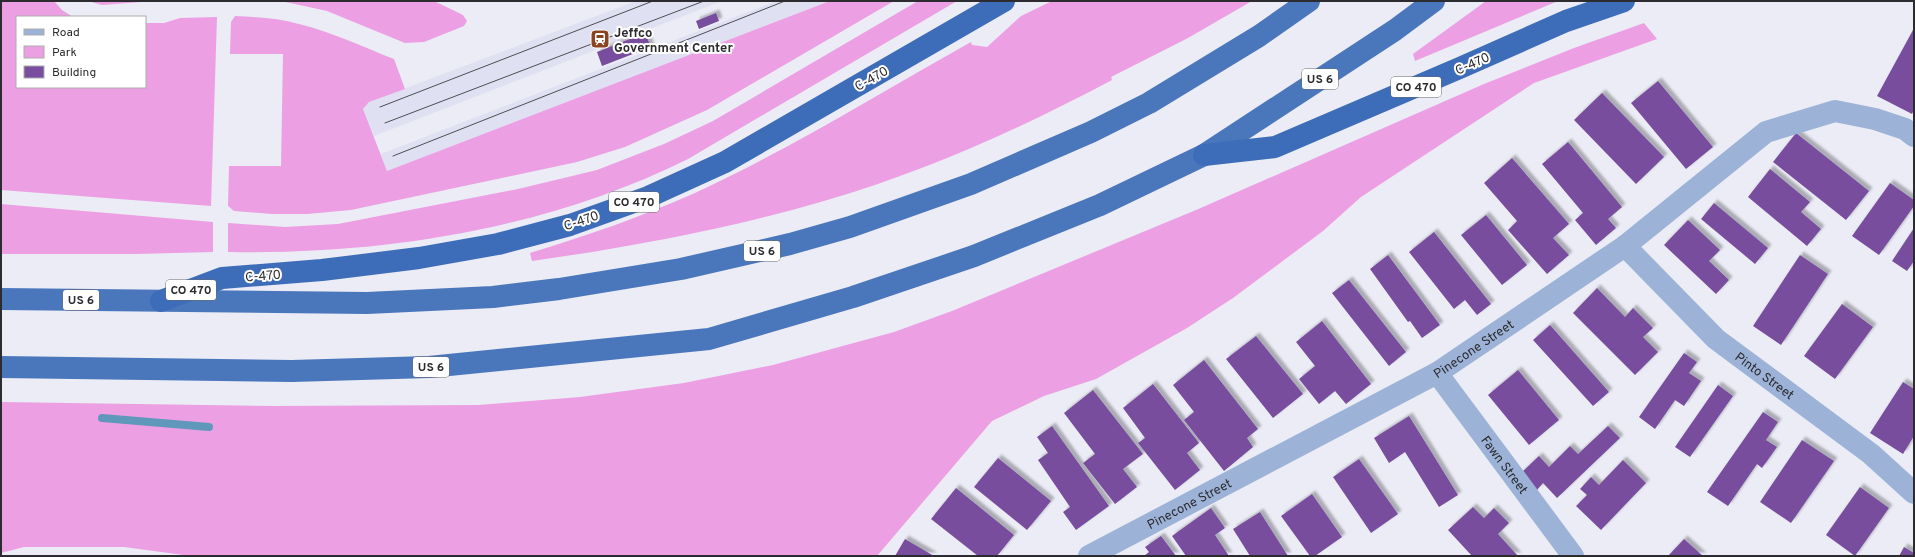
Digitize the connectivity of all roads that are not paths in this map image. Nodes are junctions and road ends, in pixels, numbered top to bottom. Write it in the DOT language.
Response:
graph roads {
  1 [pos="1004,1"];
  2 [pos="1309,1"];
  3 [pos="1434,1"];
  4 [pos="1624,1"];
  5 [pos="1914,136"];
  6 [pos="1204,155"];
  7 [pos="1626,246"];
  8 [pos="1,299"];
  9 [pos="161,301"];
  10 [pos="1,367"];
  11 [pos="1437,373"];
  12 [pos="1914,493"];
  13 [pos="1089,556"];
  14 [pos="1573,556"];
  1 -- 9 [label="highway, C-470 / CO 470"];
  2 -- 9 [label="highway, US 6"];
  3 -- 6 [label="highway, US 6"];
  4 -- 6 [label="highway, C-470 / CO 470"];
  5 -- 7 [label="street, Pinecone Street"];
  6 -- 10 [label="highway, US 6"];
  7 -- 11 [label="street, Pinecone Street"];
  7 -- 12 [label="street, Pinto Street"];
  8 -- 9 [label="highway, US 6"];
  11 -- 13 [label="street, Pinecone Street"];
  11 -- 14 [label="street, Fawn Street"];
}
